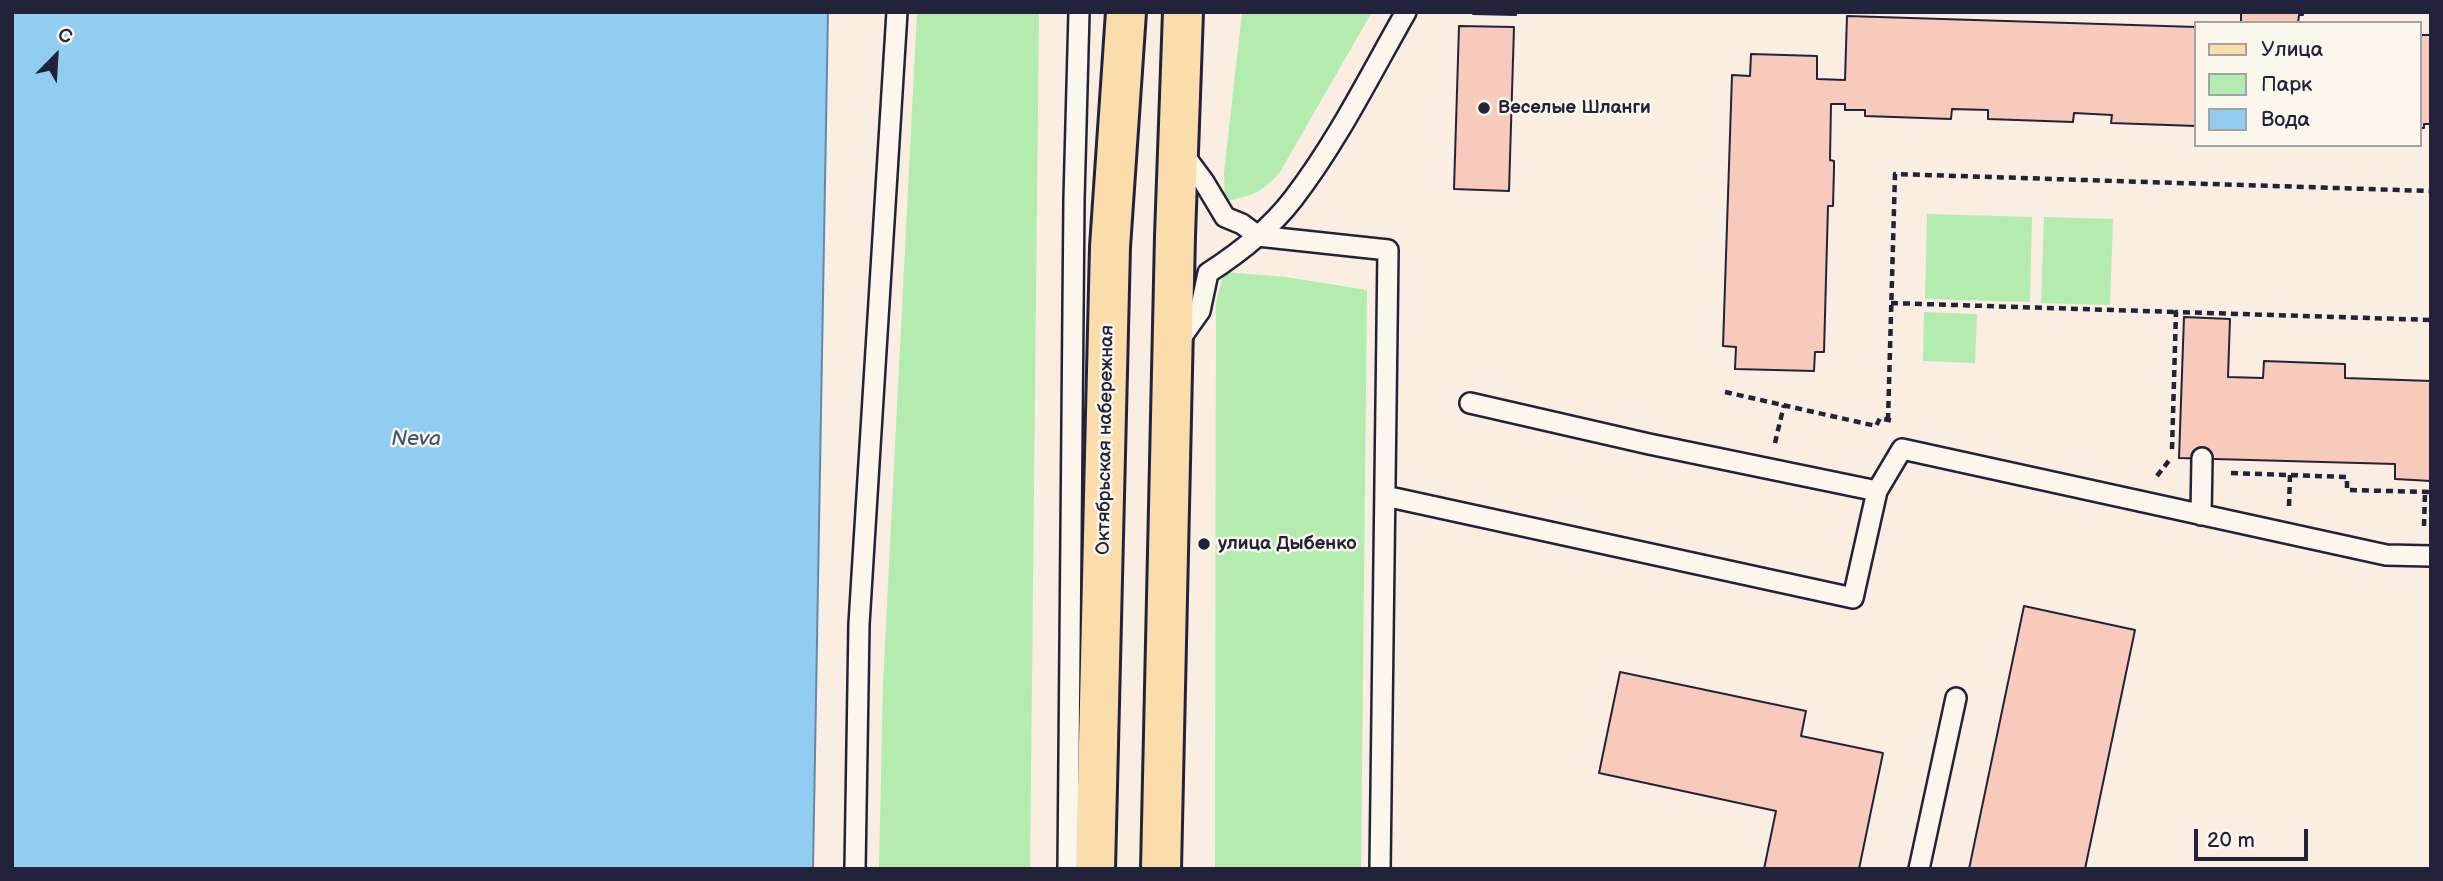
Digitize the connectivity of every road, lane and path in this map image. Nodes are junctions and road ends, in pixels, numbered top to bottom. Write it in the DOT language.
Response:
graph roads {
  1 [pos="897,12"];
  2 [pos="1079,12"];
  3 [pos="1126,12"];
  4 [pos="1183,12"];
  5 [pos="1406,12"];
  6 [pos="1178,148"];
  7 [pos="2431,191"];
  8 [pos="1258,236"];
  9 [pos="1891,303"];
  10 [pos="2176,312"];
  11 [pos="2431,320"];
  12 [pos="1173,349"];
  13 [pos="1725,392"];
  14 [pos="1471,403"];
  15 [pos="1784,405"];
  16 [pos="2172,457"];
  17 [pos="2202,465"];
  18 [pos="1769,468"];
  19 [pos="2161,472"];
  20 [pos="1877,491"];
  21 [pos="2431,492"];
  22 [pos="1385,496"];
  23 [pos="2201,515"];
  24 [pos="2431,556"];
  25 [pos="1956,698"];
  26 [pos="855,869"];
  27 [pos="1068,869"];
  28 [pos="1095,869"];
  29 [pos="1161,869"];
  30 [pos="1380,869"];
  31 [pos="1919,869"];
  1 -- 26 [label="lane"];
  2 -- 27 [label="lane"];
  3 -- 28 [label="main road, Октябрьская набережная"];
  4 -- 6 [label="main road"];
  5 -- 8 [label="lane"];
  6 -- 8 [label="lane"];
  6 -- 12 [label="main road"];
  7 -- 9 [label="path"];
  8 -- 12 [label="lane"];
  8 -- 22 [label="lane"];
  9 -- 10 [label="path"];
  9 -- 15 [label="path"];
  10 -- 11 [label="path"];
  10 -- 16 [label="path"];
  12 -- 29 [label="main road"];
  13 -- 15 [label="path"];
  14 -- 18 [label="lane"];
  15 -- 18 [label="path"];
  17 -- 19 [label="path"];
  17 -- 21 [label="path"];
  17 -- 23 [label="lane"];
  18 -- 20 [label="lane"];
  20 -- 22 [label="lane"];
  20 -- 23 [label="lane"];
  22 -- 30 [label="lane"];
  23 -- 24 [label="lane"];
  25 -- 31 [label="lane"];
}
